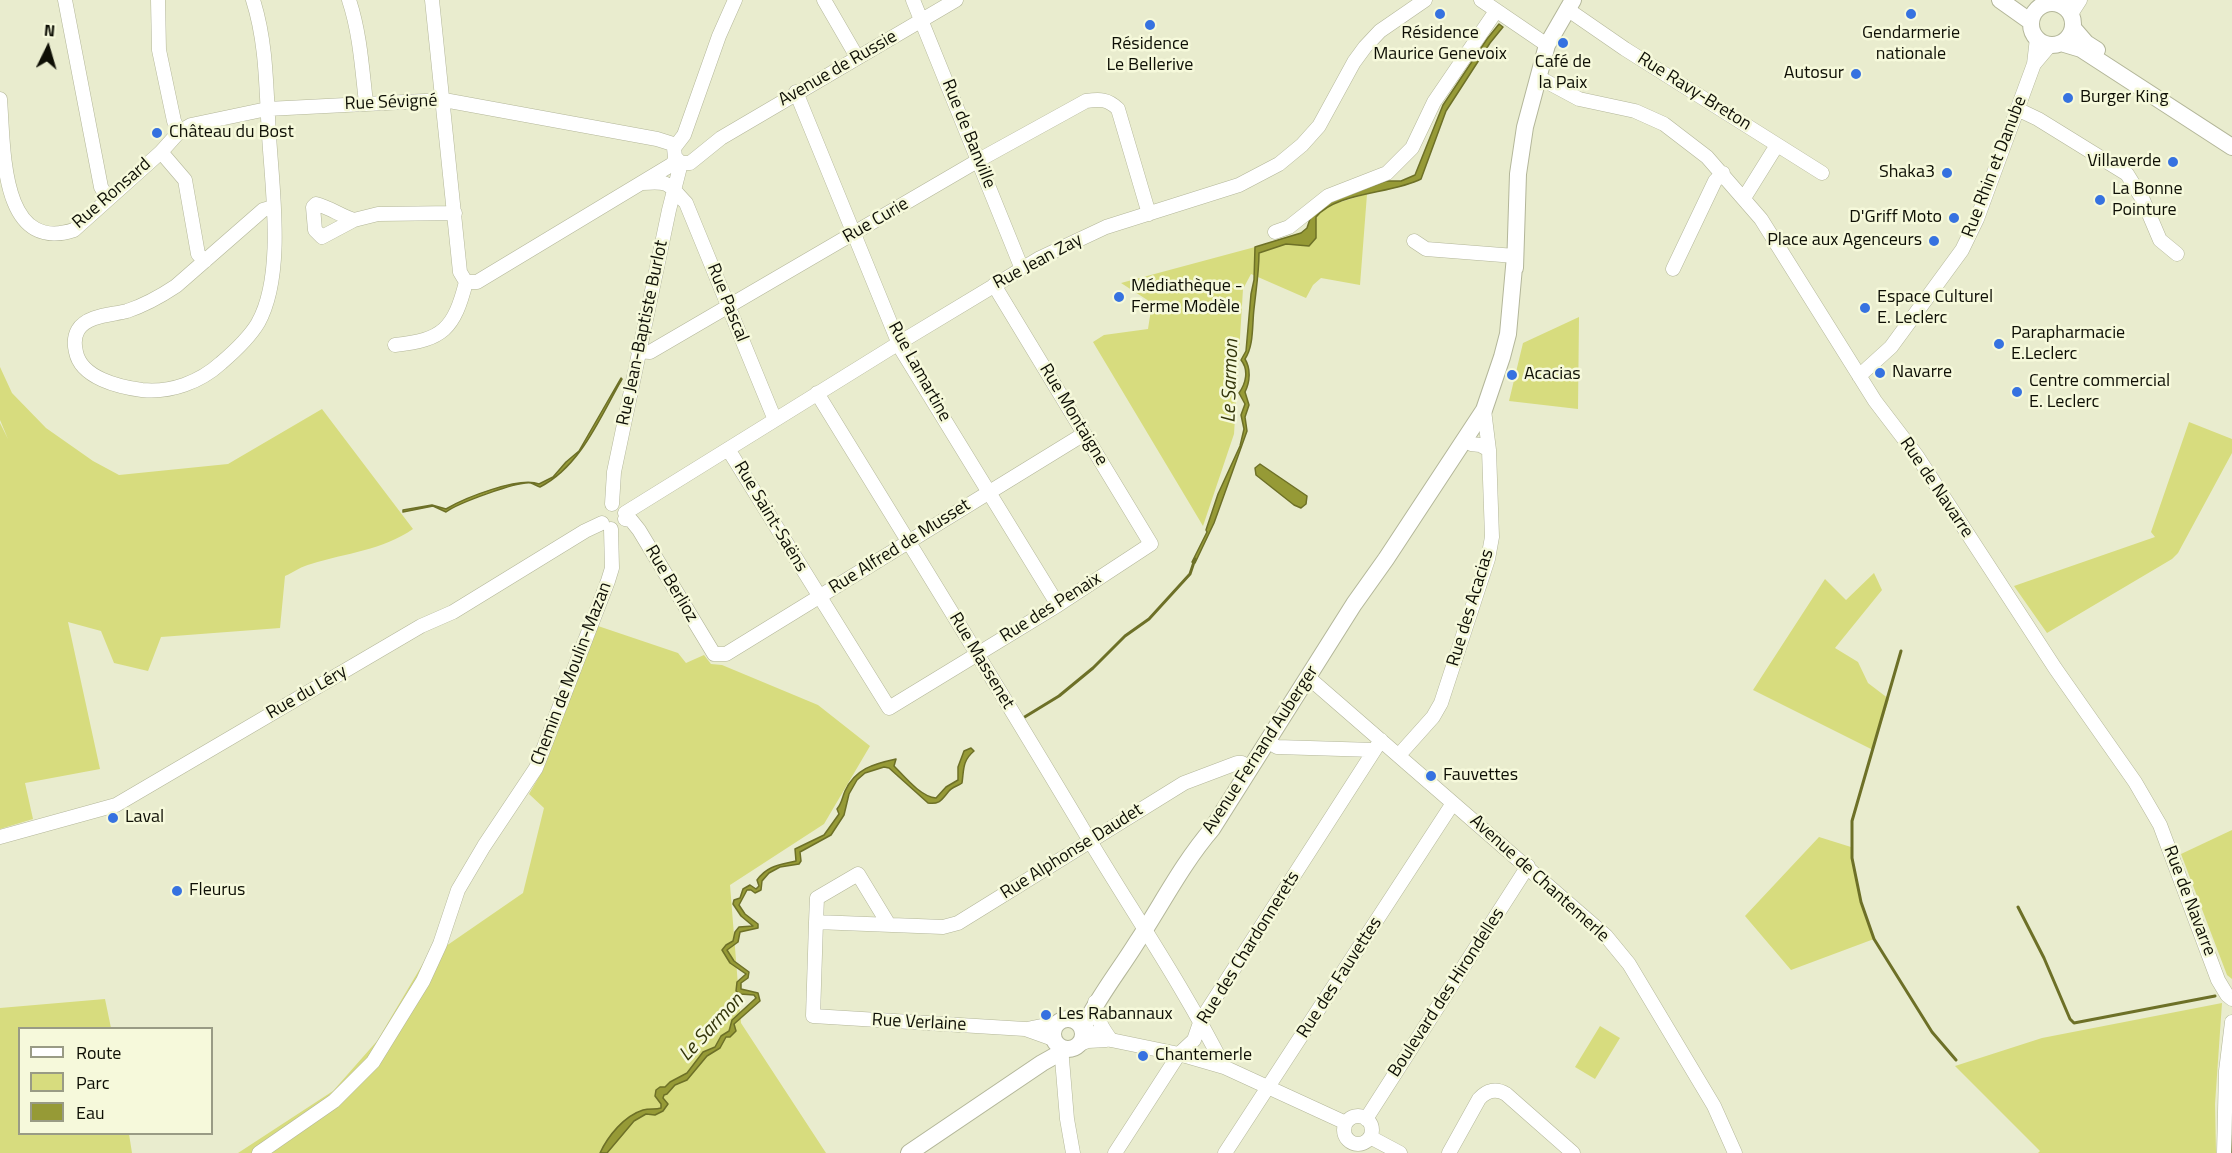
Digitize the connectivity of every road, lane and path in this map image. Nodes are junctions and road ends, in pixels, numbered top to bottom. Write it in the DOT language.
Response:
graph roads {
  1 [pos="65,0"];
  2 [pos="158,0"];
  3 [pos="253,0"];
  4 [pos="349,0"];
  5 [pos="432,0"];
  6 [pos="735,0"];
  7 [pos="824,0"];
  8 [pos="914,0"];
  9 [pos="956,0"];
  10 [pos="1425,0"];
  11 [pos="2000,0"];
  12 [pos="2024,0"];
  13 [pos="1484,3"];
  14 [pos="1570,5"];
  15 [pos="2040,7"];
  16 [pos="2071,9"];
  17 [pos="922,20"];
  18 [pos="2045,37"];
  19 [pos="1547,45"];
  20 [pos="858,57"];
  21 [pos="1538,77"];
  22 [pos="796,92"];
  23 [pos="0,99"];
  24 [pos="444,100"];
  25 [pos="366,103"];
  26 [pos="267,109"];
  27 [pos="2017,110"];
  28 [pos="179,132"];
  29 [pos="2232,136"];
  30 [pos="1778,145"];
  31 [pos="2232,147"];
  32 [pos="685,150"];
  33 [pos="161,152"];
  34 [pos="980,160"];
  35 [pos="1723,173"];
  36 [pos="1822,173"];
  37 [pos="642,183"];
  38 [pos="673,190"];
  39 [pos="1744,198"];
  40 [pos="108,199"];
  41 [pos="273,207"];
  42 [pos="455,213"];
  43 [pos="1149,214"];
  44 [pos="354,220"];
  45 [pos="1275,232"];
  46 [pos="854,234"];
  47 [pos="1414,241"];
  48 [pos="2176,254"];
  49 [pos="1515,256"];
  50 [pos="204,261"];
  51 [pos="1022,268"];
  52 [pos="1672,269"];
  53 [pos="466,282"];
  54 [pos="994,285"];
  55 [pos="729,308"];
  56 [pos="899,343"];
  57 [pos="395,345"];
  58 [pos="638,351"];
  59 [pos="1858,376"];
  60 [pos="817,393"];
  61 [pos="1485,417"];
  62 [pos="775,420"];
  63 [pos="1084,434"];
  64 [pos="1472,444"];
  65 [pos="728,449"];
  66 [pos="1489,450"];
  67 [pos="990,492"];
  68 [pos="1426,499"];
  69 [pos="612,504"];
  70 [pos="625,516"];
  71 [pos="606,526"];
  72 [pos="908,542"];
  73 [pos="1151,544"];
  74 [pos="818,597"];
  75 [pos="1058,605"];
  76 [pos="714,654"];
  77 [pos="978,654"];
  78 [pos="1309,678"];
  79 [pos="889,708"];
  80 [pos="1268,742"];
  81 [pos="1378,745"];
  82 [pos="1399,755"];
  83 [pos="1251,768"];
  84 [pos="1454,803"];
  85 [pos="0,837"];
  86 [pos="1090,841"];
  87 [pos="1528,866"];
  88 [pos="816,922"];
  89 [pos="890,925"];
  90 [pos="1146,929"];
  91 [pos="2232,999"];
  92 [pos="1095,1002"];
  93 [pos="1201,1020"];
  94 [pos="2232,1022"];
  95 [pos="1069,1038"];
  96 [pos="1111,1040"];
  97 [pos="1179,1054"];
  98 [pos="1042,1062"];
  99 [pos="1224,1067"];
  100 [pos="1064,1071"];
  101 [pos="1269,1086"];
  102 [pos="1366,1119"];
  103 [pos="1346,1123"];
  104 [pos="1370,1137"];
  105 [pos="1347,1148"];
  106 [pos="259,1153"];
  107 [pos="909,1153"];
  108 [pos="1073,1153"];
  109 [pos="1115,1153"];
  110 [pos="1226,1153"];
  111 [pos="1400,1153"];
  112 [pos="1449,1153"];
  113 [pos="1573,1153"];
  114 [pos="1735,1153"];
  115 [pos="2224,1153"];
  1 -- 40 [label="street"];
  2 -- 28 [label="street"];
  3 -- 26 [label="street"];
  4 -- 25 [label="street"];
  5 -- 24 [label="street"];
  6 -- 32 [label="street, Rue Jean-Baptiste Burlot"];
  7 -- 20 [label="street"];
  8 -- 17 [label="street, Rue de Banville"];
  9 -- 17 [label="street, Avenue de Russie"];
  10 -- 43 [label="street, Rue Jean Zay"];
  11 -- 18 [label="main road"];
  12 -- 15 [label="main road"];
  13 -- 19 [label="street"];
  13 -- 45 [label="street"];
  14 -- 19 [label="main road, Avenue Fernand Auberger"];
  14 -- 30 [label="street, Rue Ravy-Breton"];
  15 -- 16 [label="main road"];
  15 -- 18 [label="main road"];
  16 -- 18 [label="main road"];
  16 -- 29 [label="main road"];
  17 -- 20 [label="street, Avenue de Russie"];
  17 -- 34 [label="street, Rue de Banville"];
  18 -- 27 [label="street, Rue Rhin et Danube"];
  18 -- 31 [label="main road"];
  19 -- 21 [label="main road, Avenue Fernand Auberger"];
  20 -- 22 [label="street, Avenue de Russie"];
  21 -- 35 [label="street, Rue de Navarre"];
  21 -- 49 [label="main road, Avenue Fernand Auberger"];
  22 -- 32 [label="street, Avenue de Russie"];
  22 -- 46 [label="street, Rue Lamartine"];
  23 -- 40 [label="street, Rue Ronsard"];
  24 -- 25 [label="street, Rue Sévigné"];
  24 -- 32 [label="street, Rue Sévigné"];
  24 -- 42 [label="street"];
  25 -- 26 [label="street, Rue Sévigné"];
  26 -- 28 [label="street, Rue Sévigné"];
  26 -- 41 [label="street"];
  27 -- 48 [label="street"];
  27 -- 59 [label="street, Rue Rhin et Danube"];
  28 -- 33 [label="street, Rue Ronsard"];
  30 -- 36 [label="street, Rue Ravy-Breton"];
  30 -- 39 [label="street"];
  32 -- 37 [label="street, Avenue de Russie"];
  32 -- 38 [label="street, Rue Jean-Baptiste Burlot"];
  33 -- 40 [label="street, Rue Ronsard"];
  33 -- 50 [label="street"];
  34 -- 43 [label="street, Rue Curie"];
  34 -- 46 [label="street, Rue Curie"];
  34 -- 51 [label="street, Rue de Banville"];
  35 -- 39 [label="street, Rue de Navarre"];
  35 -- 52 [label="street"];
  37 -- 38 [label="street"];
  37 -- 53 [label="street, Avenue de Russie"];
  38 -- 55 [label="street, Rue Pascal"];
  38 -- 58 [label="street, Rue Jean-Baptiste Burlot"];
  39 -- 59 [label="street, Rue de Navarre"];
  41 -- 50 [label="street"];
  41 -- 50 [label="street"];
  42 -- 44 [label="street"];
  42 -- 53 [label="street"];
  43 -- 51 [label="street, Rue Jean Zay"];
  46 -- 55 [label="street, Rue Curie"];
  46 -- 56 [label="street, Rue Lamartine"];
  47 -- 49 [label="street"];
  49 -- 61 [label="main road, Avenue Fernand Auberger"];
  51 -- 54 [label="street, Rue Jean Zay"];
  53 -- 57 [label="street"];
  54 -- 56 [label="street, Rue Jean Zay"];
  54 -- 63 [label="street, Rue Montaigne"];
  55 -- 58 [label="street, Rue Curie"];
  55 -- 62 [label="street, Rue Pascal"];
  56 -- 60 [label="street, Rue Jean Zay"];
  56 -- 67 [label="street, Rue Lamartine"];
  58 -- 69 [label="street, Rue Jean-Baptiste Burlot"];
  59 -- 91 [label="street, Rue de Navarre"];
  60 -- 62 [label="street, Rue Jean Zay"];
  60 -- 72 [label="street, Rue Massenet"];
  61 -- 64 [label="main road, Avenue Fernand Auberger"];
  61 -- 66 [label="street, Rue des Acacias"];
  61 -- 68 [label="main road, Avenue Fernand Auberger"];
  62 -- 65 [label="street, Rue Jean Zay"];
  63 -- 67 [label="street, Rue Alfred de Musset"];
  63 -- 73 [label="street, Rue Montaigne"];
  64 -- 66 [label="street"];
  64 -- 68 [label="main road, Avenue Fernand Auberger"];
  65 -- 70 [label="street, Rue Jean Zay"];
  65 -- 74 [label="street, Rue Saint-Saëns"];
  66 -- 82 [label="street, Rue des Acacias"];
  67 -- 72 [label="street, Rue Alfred de Musset"];
  67 -- 75 [label="street, Rue Lamartine"];
  68 -- 78 [label="main road, Avenue Fernand Auberger"];
  69 -- 70 [label="street"];
  69 -- 71 [label="street"];
  70 -- 71 [label="street"];
  70 -- 76 [label="street, Rue Berlioz"];
  71 -- 85 [label="street, Rue du Léry"];
  71 -- 106 [label="street, Chemin de Moulin-Mazan"];
  72 -- 74 [label="street, Rue Alfred de Musset"];
  72 -- 77 [label="street, Rue Massenet"];
  73 -- 75 [label="street, Rue des Penaix"];
  74 -- 76 [label="street, Rue Alfred de Musset"];
  74 -- 79 [label="street, Rue Saint-Saëns"];
  75 -- 77 [label="street, Rue des Penaix"];
  77 -- 79 [label="street, Rue des Penaix"];
  77 -- 86 [label="street, Rue Massenet"];
  78 -- 80 [label="main road, Avenue Fernand Auberger"];
  78 -- 81 [label="street, Avenue de Chantemerle"];
  80 -- 81 [label="street"];
  80 -- 83 [label="main road, Avenue Fernand Auberger"];
  81 -- 82 [label="street, Avenue de Chantemerle"];
  81 -- 93 [label="street, Rue des Chardonnerets"];
  82 -- 84 [label="street, Avenue de Chantemerle"];
  83 -- 86 [label="street, Rue Alphonse Daudet"];
  83 -- 90 [label="main road, Avenue Fernand Auberger"];
  84 -- 87 [label="street, Avenue de Chantemerle"];
  84 -- 101 [label="street, Rue des Fauvettes"];
  86 -- 89 [label="street, Rue Alphonse Daudet"];
  86 -- 90 [label="street, Rue Massenet"];
  87 -- 102 [label="street, Boulevard des Hirondelles"];
  87 -- 114 [label="street, Avenue de Chantemerle"];
  88 -- 89 [label="street, Rue Alphonse Daudet"];
  88 -- 89 [label="street"];
  88 -- 95 [label="street, Rue Verlaine"];
  90 -- 92 [label="main road, Avenue Fernand Auberger"];
  90 -- 93 [label="street, Rue Massenet"];
  92 -- 95 [label="main road, Avenue Fernand Auberger"];
  92 -- 96 [label="street"];
  93 -- 97 [label="street, Rue des Chardonnerets"];
  93 -- 99 [label="street, Rue Massenet"];
  94 -- 115 [label="street"];
  95 -- 96 [label="street, Rue Verlaine"];
  95 -- 98 [label="main road, Avenue Fernand Auberger"];
  95 -- 100 [label="street"];
  96 -- 97 [label="street, Rue Verlaine"];
  97 -- 99 [label="street, Rue Verlaine"];
  97 -- 109 [label="street, Rue des Chardonnerets"];
  98 -- 100 [label="street"];
  98 -- 107 [label="main road"];
  99 -- 101 [label="street, Rue Verlaine"];
  100 -- 108 [label="street"];
  101 -- 103 [label="street, Rue Verlaine"];
  101 -- 110 [label="street, Rue des Fauvettes"];
  102 -- 103 [label="street"];
  102 -- 104 [label="street"];
  103 -- 105 [label="street"];
  104 -- 105 [label="street"];
  104 -- 111 [label="street"];
  112 -- 113 [label="street"];
}
